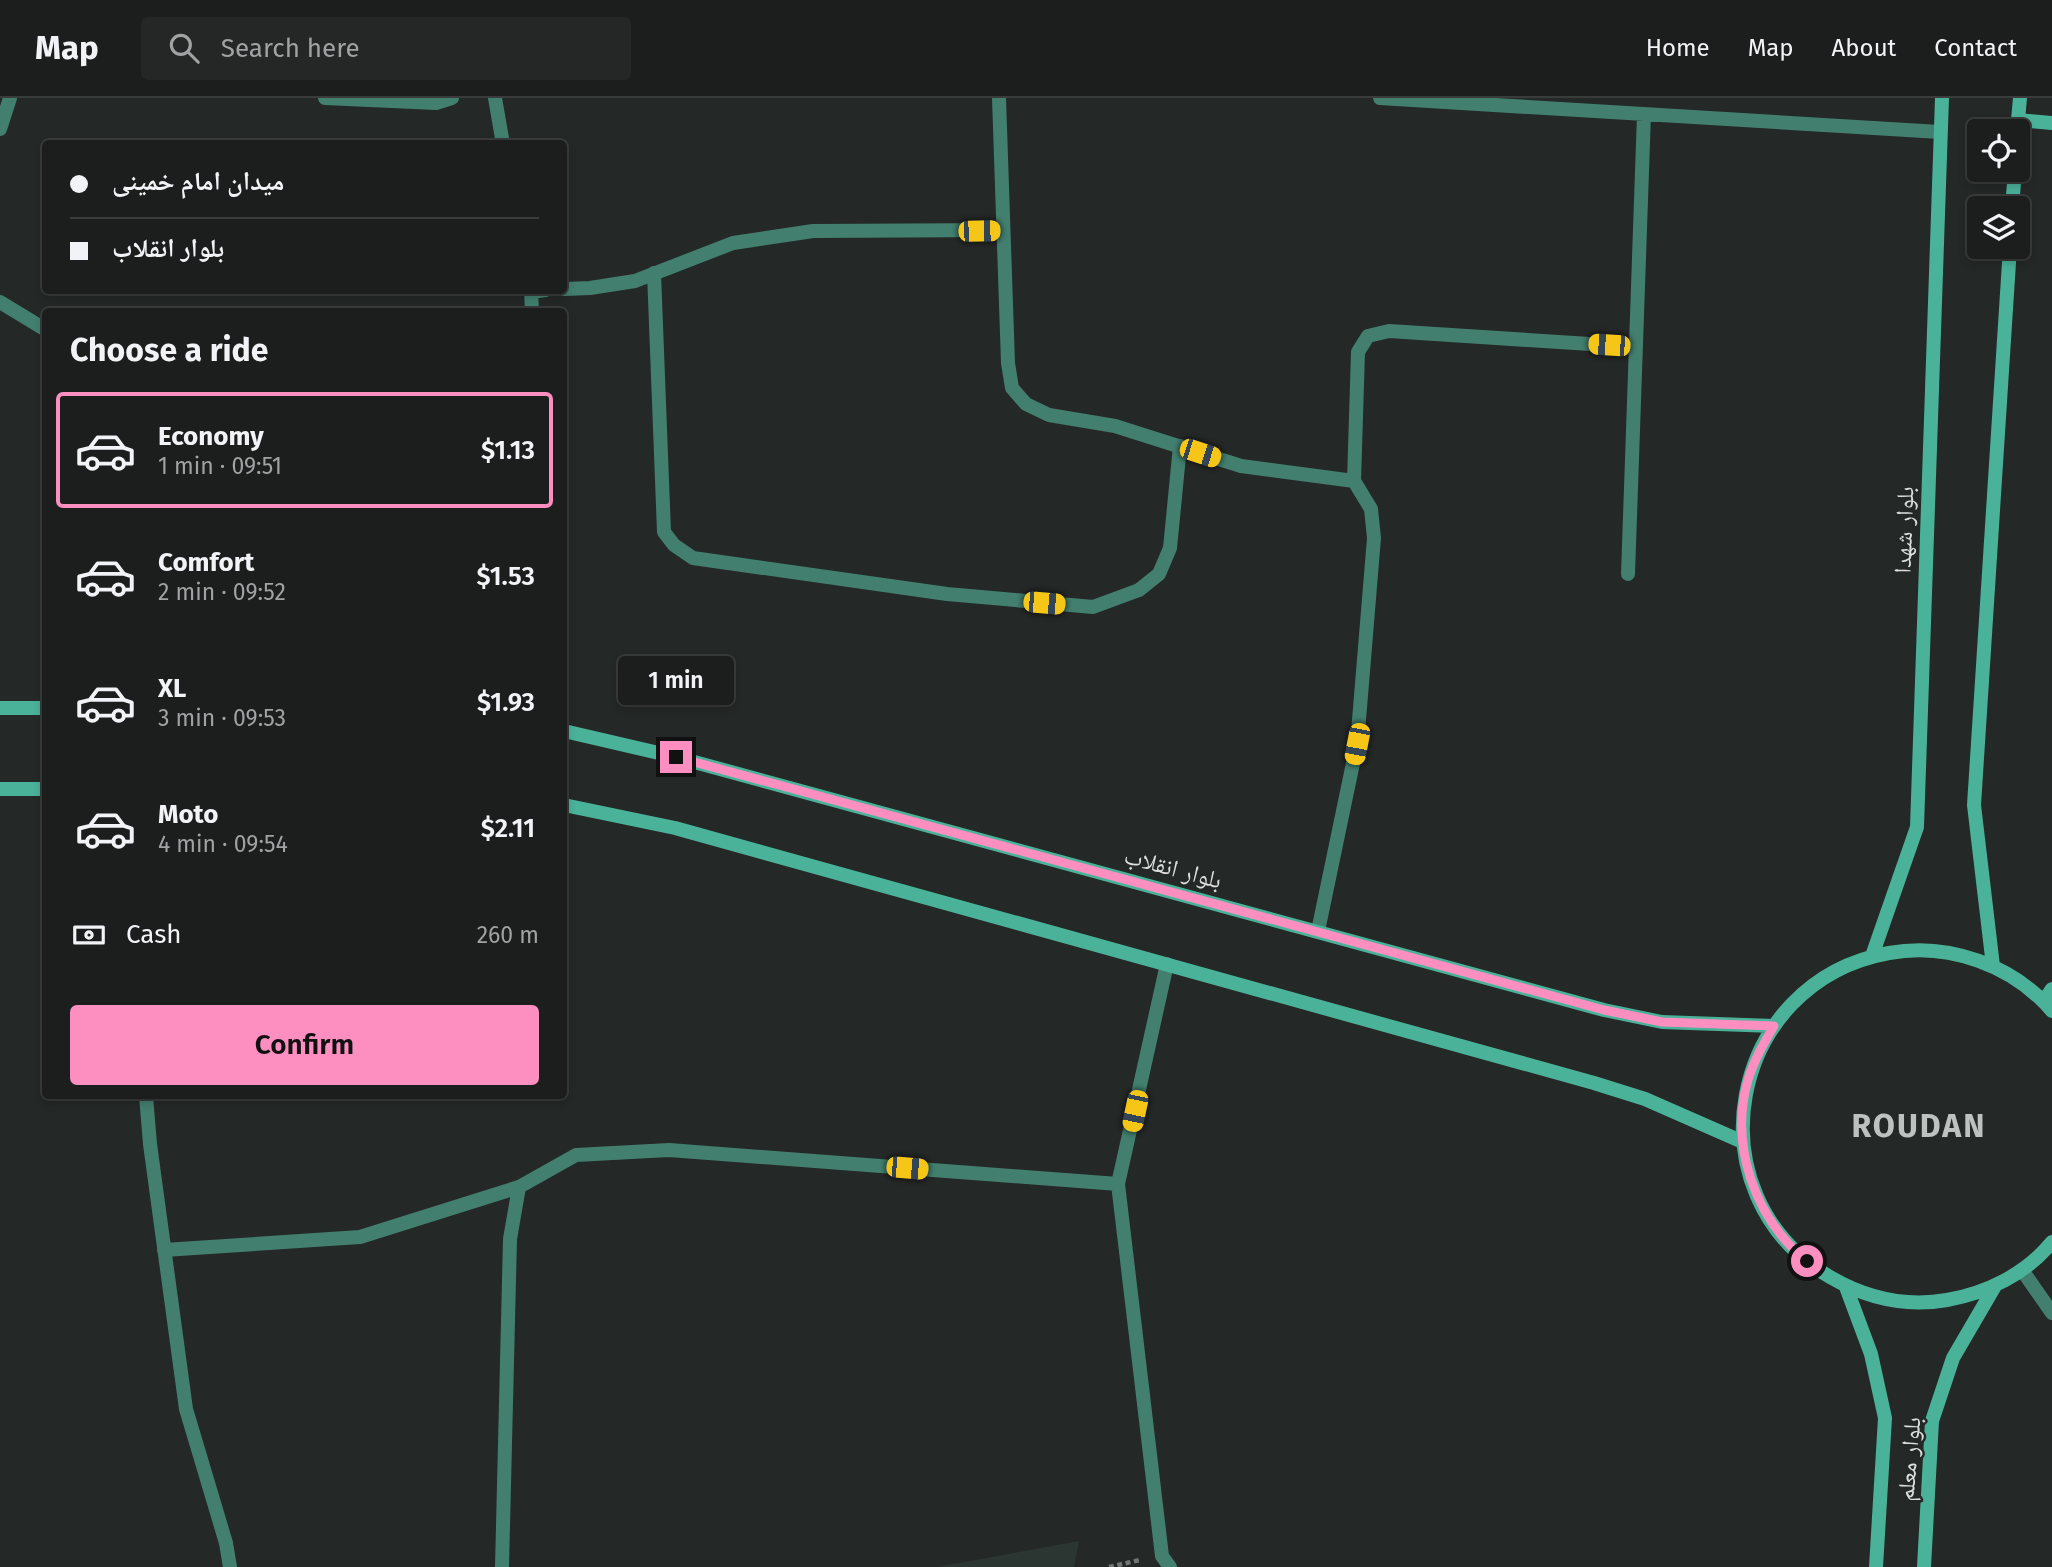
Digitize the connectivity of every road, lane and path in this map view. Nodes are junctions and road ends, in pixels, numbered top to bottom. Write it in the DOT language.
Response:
graph roads {
  1 [pos="10,98"];
  2 [pos="325,98"];
  3 [pos="452,98"];
  4 [pos="495,98"];
  5 [pos="999,98"];
  6 [pos="1380,98"];
  7 [pos="1942,98"];
  8 [pos="2020,98"];
  9 [pos="1644,114"];
  10 [pos="2018,119"];
  11 [pos="2052,123"];
  12 [pos="2030,125"];
  13 [pos="0,129"];
  14 [pos="1940,132"];
  15 [pos="502,140"];
  16 [pos="1003,230"];
  17 [pos="2009,259"];
  18 [pos="654,273"];
  19 [pos="567,289"];
  20 [pos="0,302"];
  21 [pos="42,328"];
  22 [pos="1636,347"];
  23 [pos="1180,446"];
  24 [pos="1354,481"];
  25 [pos="1628,574"];
  26 [pos="0,708"];
  27 [pos="42,708"];
  28 [pos="567,732"];
  29 [pos="0,789"];
  30 [pos="42,789"];
  31 [pos="567,806"];
  32 [pos="1318,932"];
  33 [pos="1872,956"];
  34 [pos="1167,964"];
  35 [pos="1993,966"];
  36 [pos="2049,1000"];
  37 [pos="1774,1026"];
  38 [pos="146,1099"];
  39 [pos="1743,1142"];
  40 [pos="1118,1184"];
  41 [pos="519,1187"];
  42 [pos="2052,1242"];
  43 [pos="164,1250"];
  44 [pos="2022,1270"];
  45 [pos="1995,1286"];
  46 [pos="1846,1287"];
  47 [pos="2052,1312"];
  48 [pos="230,1567"];
  49 [pos="502,1567"];
  50 [pos="1170,1567"];
  51 [pos="1876,1567"];
  52 [pos="1924,1567"];
  1 -- 13 [label="street"];
  2 -- 3 [label="street"];
  4 -- 15 [label="street"];
  5 -- 16 [label="street"];
  6 -- 9 [label="street"];
  7 -- 14 [label="main road, بلوار شهدا"];
  8 -- 10 [label="main road"];
  9 -- 14 [label="street"];
  9 -- 22 [label="street"];
  11 -- 12 [label="main road"];
  14 -- 33 [label="main road, بلوار شهدا"];
  16 -- 18 [label="street"];
  16 -- 23 [label="street"];
  17 -- 35 [label="main road"];
  18 -- 19 [label="street"];
  18 -- 23 [label="street"];
  20 -- 21 [label="street"];
  22 -- 24 [label="street"];
  22 -- 25 [label="street"];
  23 -- 24 [label="street"];
  24 -- 32 [label="street"];
  26 -- 27 [label="main road"];
  28 -- 32 [label="main road, بلوار انقلاب"];
  29 -- 30 [label="main road"];
  31 -- 34 [label="main road"];
  32 -- 37 [label="main road, بلوار انقلاب"];
  33 -- 35 [label="main road"];
  33 -- 37 [label="main road"];
  34 -- 39 [label="main road"];
  34 -- 40 [label="street"];
  35 -- 36 [label="main road"];
  37 -- 39 [label="main road"];
  38 -- 43 [label="street"];
  39 -- 46 [label="main road"];
  40 -- 41 [label="street"];
  40 -- 50 [label="street"];
  41 -- 43 [label="street"];
  41 -- 49 [label="street"];
  42 -- 44 [label="main road"];
  43 -- 48 [label="street"];
  44 -- 45 [label="main road"];
  44 -- 47 [label="street"];
  45 -- 46 [label="main road"];
  45 -- 52 [label="main road, بلوار معلم"];
  46 -- 51 [label="main road, بلوار معلم"];
}
